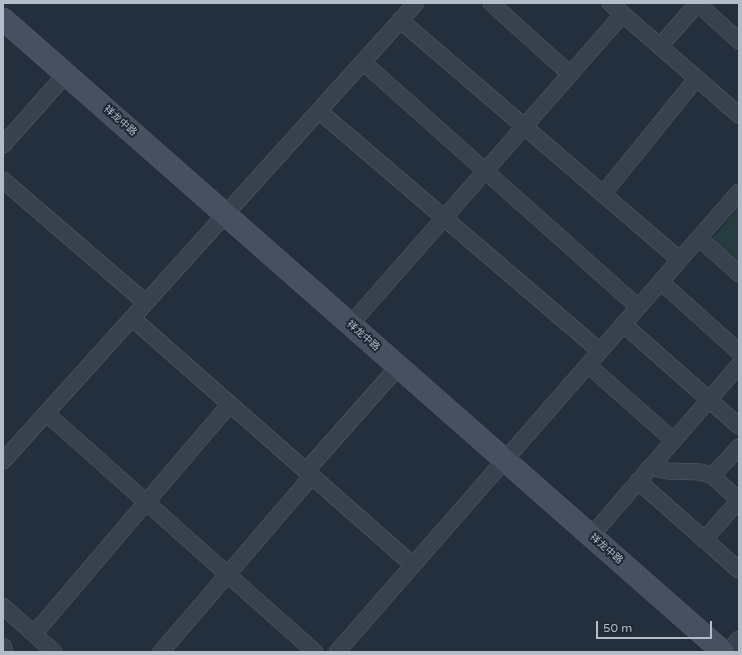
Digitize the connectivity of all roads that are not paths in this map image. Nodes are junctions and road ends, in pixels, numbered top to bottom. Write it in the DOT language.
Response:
graph roads {
  1 [pos="416,3"];
  2 [pos="491,3"];
  3 [pos="610,3"];
  4 [pos="698,3"];
  5 [pos="623,14"];
  6 [pos="3,18"];
  7 [pos="400,20"];
  8 [pos="739,41"];
  9 [pos="660,46"];
  10 [pos="363,62"];
  11 [pos="66,74"];
  12 [pos="570,74"];
  13 [pos="697,78"];
  14 [pos="318,111"];
  15 [pos="739,115"];
  16 [pos="524,126"];
  17 [pos="5,139"];
  18 [pos="485,171"];
  19 [pos="3,180"];
  20 [pos="739,192"];
  21 [pos="603,194"];
  22 [pos="225,214"];
  23 [pos="444,218"];
  24 [pos="699,238"];
  25 [pos="680,260"];
  26 [pos="739,274"];
  27 [pos="660,282"];
  28 [pos="146,303"];
  29 [pos="638,307"];
  30 [pos="132,318"];
  31 [pos="623,324"];
  32 [pos="350,325"];
  33 [pos="600,351"];
  34 [pos="739,352"];
  35 [pos="588,365"];
  36 [pos="739,365"];
  37 [pos="398,367"];
  38 [pos="709,400"];
  39 [pos="230,404"];
  40 [pos="46,413"];
  41 [pos="739,426"];
  42 [pos="673,440"];
  43 [pos="739,446"];
  44 [pos="505,460"];
  45 [pos="3,461"];
  46 [pos="650,467"];
  47 [pos="309,474"];
  48 [pos="712,476"];
  49 [pos="638,481"];
  50 [pos="739,500"];
  51 [pos="146,502"];
  52 [pos="591,536"];
  53 [pos="704,540"];
  54 [pos="413,565"];
  55 [pos="739,570"];
  56 [pos="227,574"];
  57 [pos="3,606"];
  58 [pos="34,634"];
  59 [pos="739,639"];
  60 [pos="3,646"];
  61 [pos="5,652"];
  62 [pos="54,652"];
  63 [pos="161,652"];
  64 [pos="315,652"];
  65 [pos="337,652"];
  66 [pos="723,652"];
  67 [pos="728,652"];
  1 -- 7 [label="street"];
  2 -- 12 [label="street"];
  3 -- 5 [label="street"];
  4 -- 8 [label="street"];
  4 -- 9 [label="street"];
  5 -- 9 [label="street"];
  5 -- 12 [label="street"];
  6 -- 11 [label="street, 祥龙中路"];
  7 -- 10 [label="street"];
  7 -- 16 [label="street"];
  9 -- 13 [label="street"];
  10 -- 14 [label="street"];
  10 -- 18 [label="street"];
  11 -- 17 [label="street"];
  11 -- 22 [label="street, 祥龙中路"];
  12 -- 16 [label="street"];
  13 -- 15 [label="street"];
  13 -- 21 [label="street"];
  14 -- 22 [label="street"];
  14 -- 23 [label="street"];
  16 -- 18 [label="street"];
  16 -- 21 [label="street"];
  18 -- 23 [label="street"];
  18 -- 29 [label="street"];
  19 -- 28 [label="street"];
  20 -- 24 [label="street"];
  21 -- 25 [label="street"];
  22 -- 28 [label="street"];
  22 -- 32 [label="street, 祥龙中路"];
  23 -- 32 [label="street"];
  23 -- 33 [label="street"];
  24 -- 25 [label="street"];
  24 -- 26 [label="street"];
  25 -- 27 [label="street"];
  27 -- 29 [label="street"];
  27 -- 34 [label="street"];
  28 -- 30 [label="street"];
  29 -- 31 [label="street"];
  30 -- 39 [label="street"];
  30 -- 40 [label="street"];
  31 -- 33 [label="street"];
  31 -- 38 [label="street"];
  32 -- 37 [label="street, 祥龙中路"];
  33 -- 35 [label="street"];
  35 -- 42 [label="street"];
  35 -- 44 [label="street"];
  36 -- 38 [label="street"];
  37 -- 44 [label="street, 祥龙中路"];
  37 -- 47 [label="street"];
  38 -- 41 [label="street"];
  38 -- 42 [label="street"];
  39 -- 47 [label="street"];
  39 -- 51 [label="street"];
  40 -- 45 [label="street"];
  40 -- 51 [label="street"];
  42 -- 46 [label="street"];
  43 -- 48 [label="street"];
  44 -- 52 [label="street, 祥龙中路"];
  44 -- 54 [label="street"];
  46 -- 48 [label="street"];
  46 -- 49 [label="street"];
  47 -- 54 [label="street"];
  47 -- 56 [label="street"];
  48 -- 50 [label="street"];
  49 -- 52 [label="street"];
  49 -- 53 [label="street"];
  50 -- 53 [label="street"];
  51 -- 56 [label="street"];
  51 -- 58 [label="street"];
  52 -- 66 [label="street, 祥龙中路"];
  53 -- 55 [label="street"];
  54 -- 65 [label="street"];
  56 -- 63 [label="street"];
  56 -- 64 [label="street"];
  57 -- 58 [label="street"];
  58 -- 62 [label="street"];
  59 -- 67 [label="street"];
  60 -- 61 [label="street"];
}
